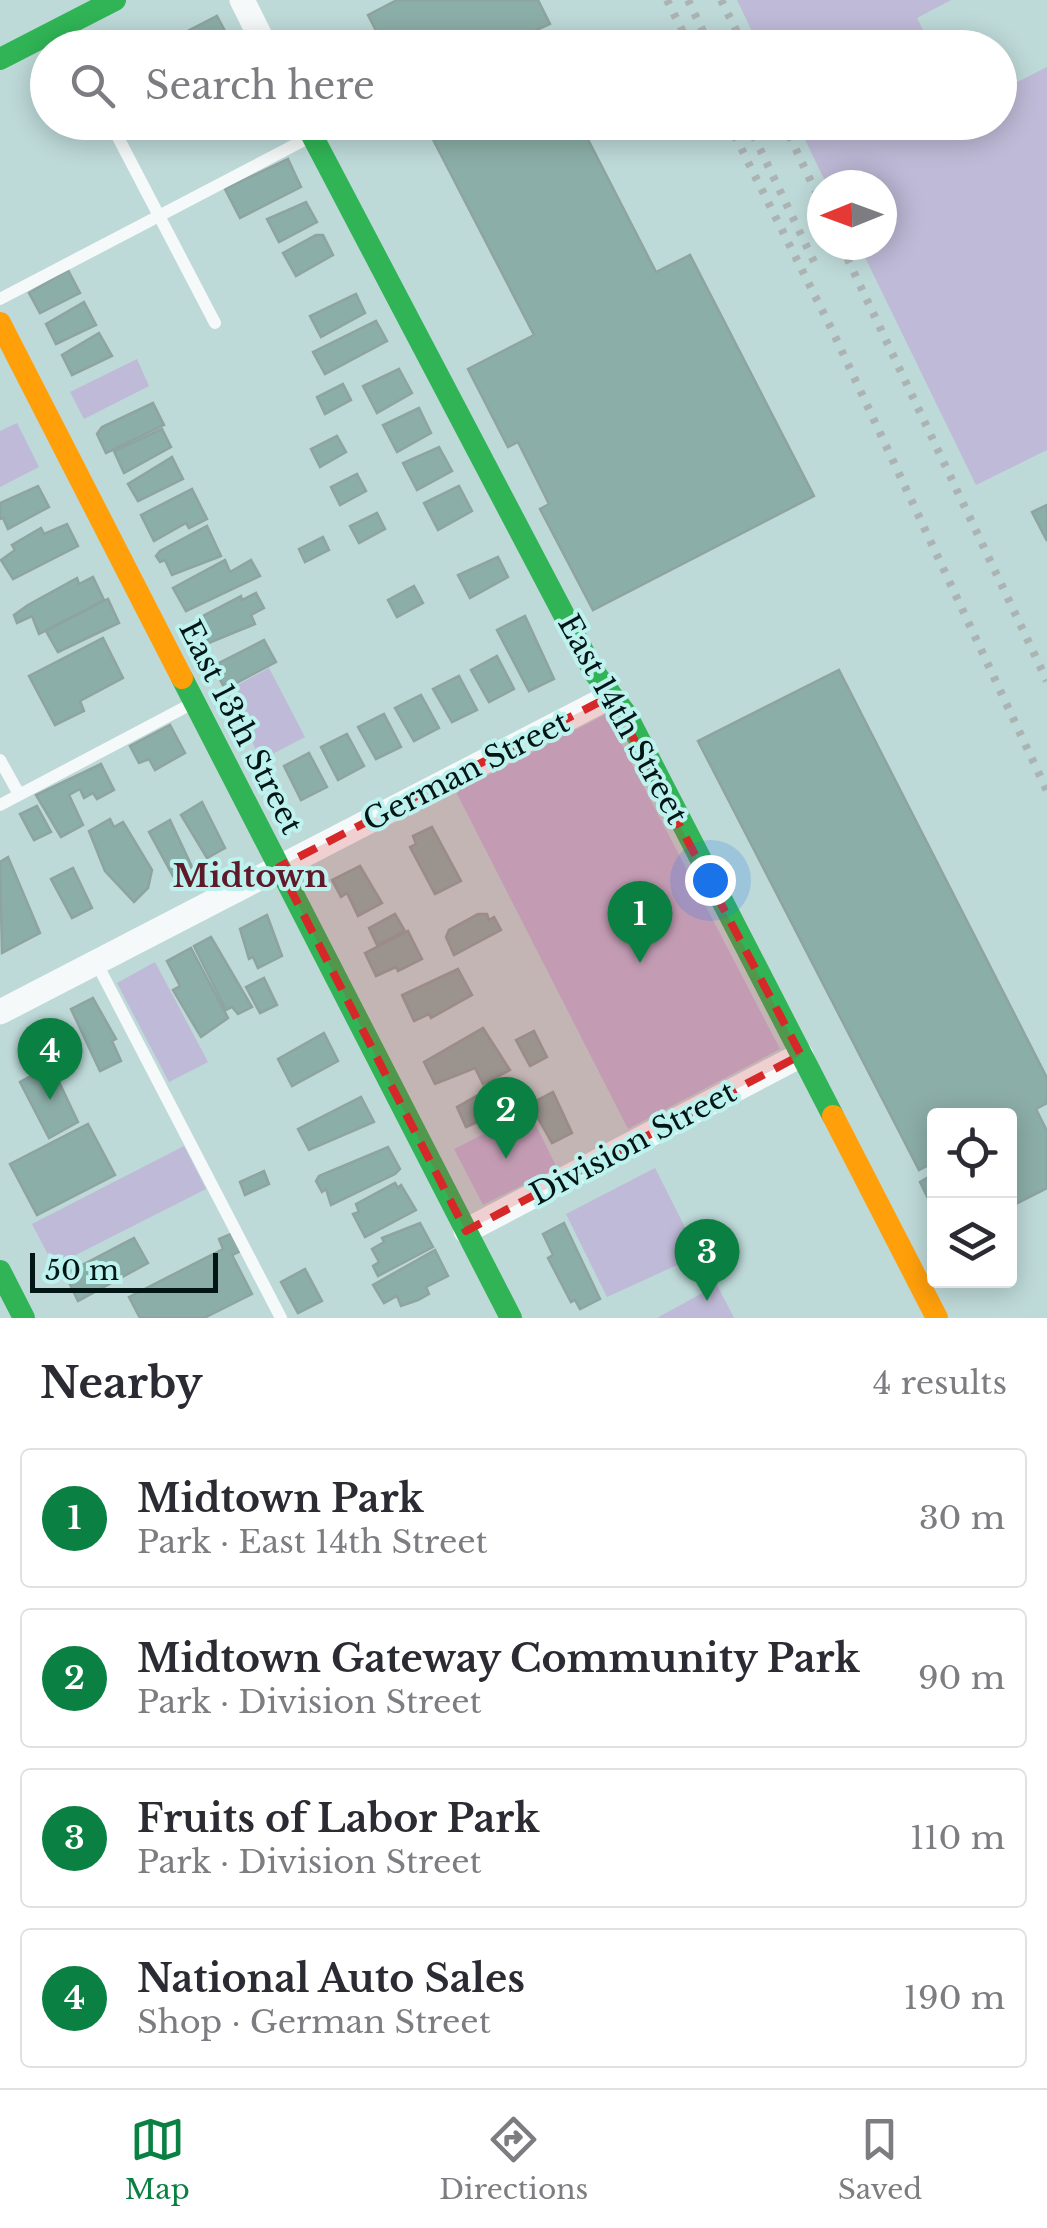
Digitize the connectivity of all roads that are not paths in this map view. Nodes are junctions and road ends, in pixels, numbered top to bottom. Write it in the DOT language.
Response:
graph roads {
  1 [pos="242,0"];
  2 [pos="107,2"];
  3 [pos="67,30"];
  4 [pos="257,30"];
  5 [pos="30,46"];
  6 [pos="0,59"];
  7 [pos="119,140"];
  8 [pos="289,140"];
  9 [pos="314,140"];
  10 [pos="158,216"];
  11 [pos="0,299"];
  12 [pos="215,323"];
  13 [pos="0,324"];
  14 [pos="612,696"];
  15 [pos="195,702"];
  16 [pos="0,760"];
  17 [pos="19,794"];
  18 [pos="0,804"];
  19 [pos="279,867"];
  20 [pos="96,962"];
  21 [pos="0,1012"];
  22 [pos="800,1055"];
  23 [pos="466,1231"];
  24 [pos="0,1271"];
  25 [pos="24,1318"];
  26 [pos="281,1318"];
  27 [pos="510,1318"];
  28 [pos="937,1318"];
  1 -- 4 [label="street"];
  2 -- 3 [label="street"];
  5 -- 6 [label="street"];
  7 -- 10 [label="lane"];
  8 -- 10 [label="lane"];
  9 -- 14 [label="street, East 14th Street"];
  10 -- 11 [label="lane"];
  10 -- 12 [label="lane"];
  13 -- 15 [label="street, East 13th Street"];
  14 -- 19 [label="street, German Street"];
  14 -- 22 [label="street, East 14th Street"];
  15 -- 17 [label="lane"];
  15 -- 19 [label="street, East 13th Street"];
  16 -- 17 [label="lane"];
  17 -- 18 [label="lane"];
  19 -- 20 [label="street, German Street"];
  19 -- 23 [label="street, East 13th Street"];
  20 -- 21 [label="street, German Street"];
  20 -- 26 [label="lane"];
  22 -- 23 [label="street, Division Street"];
  22 -- 28 [label="street, East 14th Street"];
  23 -- 27 [label="street, East 13th Street"];
  24 -- 25 [label="street"];
}
